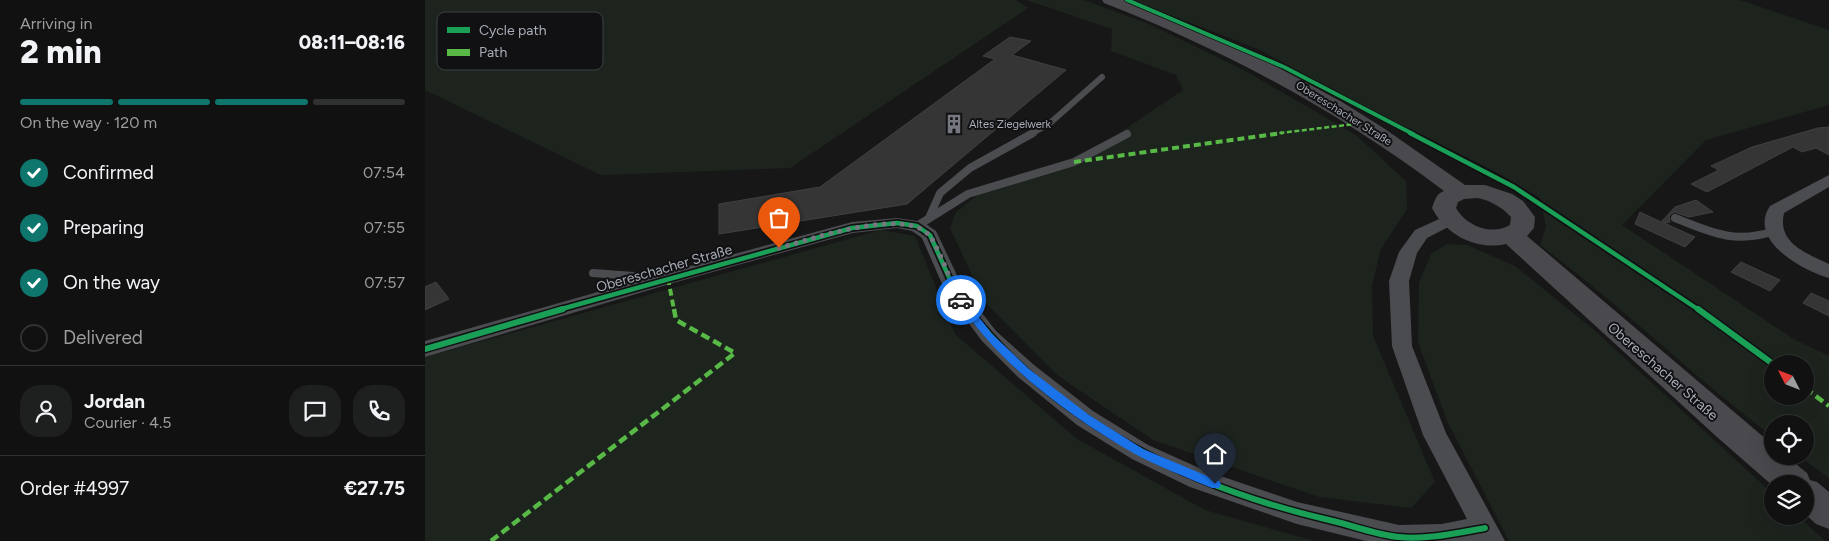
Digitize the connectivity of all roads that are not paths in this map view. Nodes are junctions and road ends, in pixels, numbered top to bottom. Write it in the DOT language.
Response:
graph roads {
  1 [pos="1110,0"];
  2 [pos="1102,77"];
  3 [pos="1127,134"];
  4 [pos="1829,180"];
  5 [pos="1460,192"];
  6 [pos="1675,218"];
  7 [pos="1450,219"];
  8 [pos="923,222"];
  9 [pos="1775,232"];
  10 [pos="1511,235"];
  11 [pos="1829,272"];
  12 [pos="593,273"];
  13 [pos="668,278"];
  14 [pos="425,348"];
  15 [pos="1784,475"];
  16 [pos="1814,500"];
  17 [pos="1829,513"];
  18 [pos="1489,535"];
  1 -- 5 [label="main road, Obereschacher Straße"];
  2 -- 8 [label="lane"];
  3 -- 8 [label="lane"];
  4 -- 9 [label="street"];
  5 -- 7 [label="main road"];
  5 -- 10 [label="main road"];
  6 -- 9 [label="lane"];
  7 -- 10 [label="main road"];
  7 -- 18 [label="street"];
  8 -- 13 [label="street, Obereschacher Straße"];
  8 -- 18 [label="street"];
  9 -- 11 [label="street"];
  10 -- 15 [label="main road, Obereschacher Straße"];
  12 -- 13 [label="lane"];
  13 -- 14 [label="street, Obereschacher Straße"];
  16 -- 17 [label="main road"];
}
